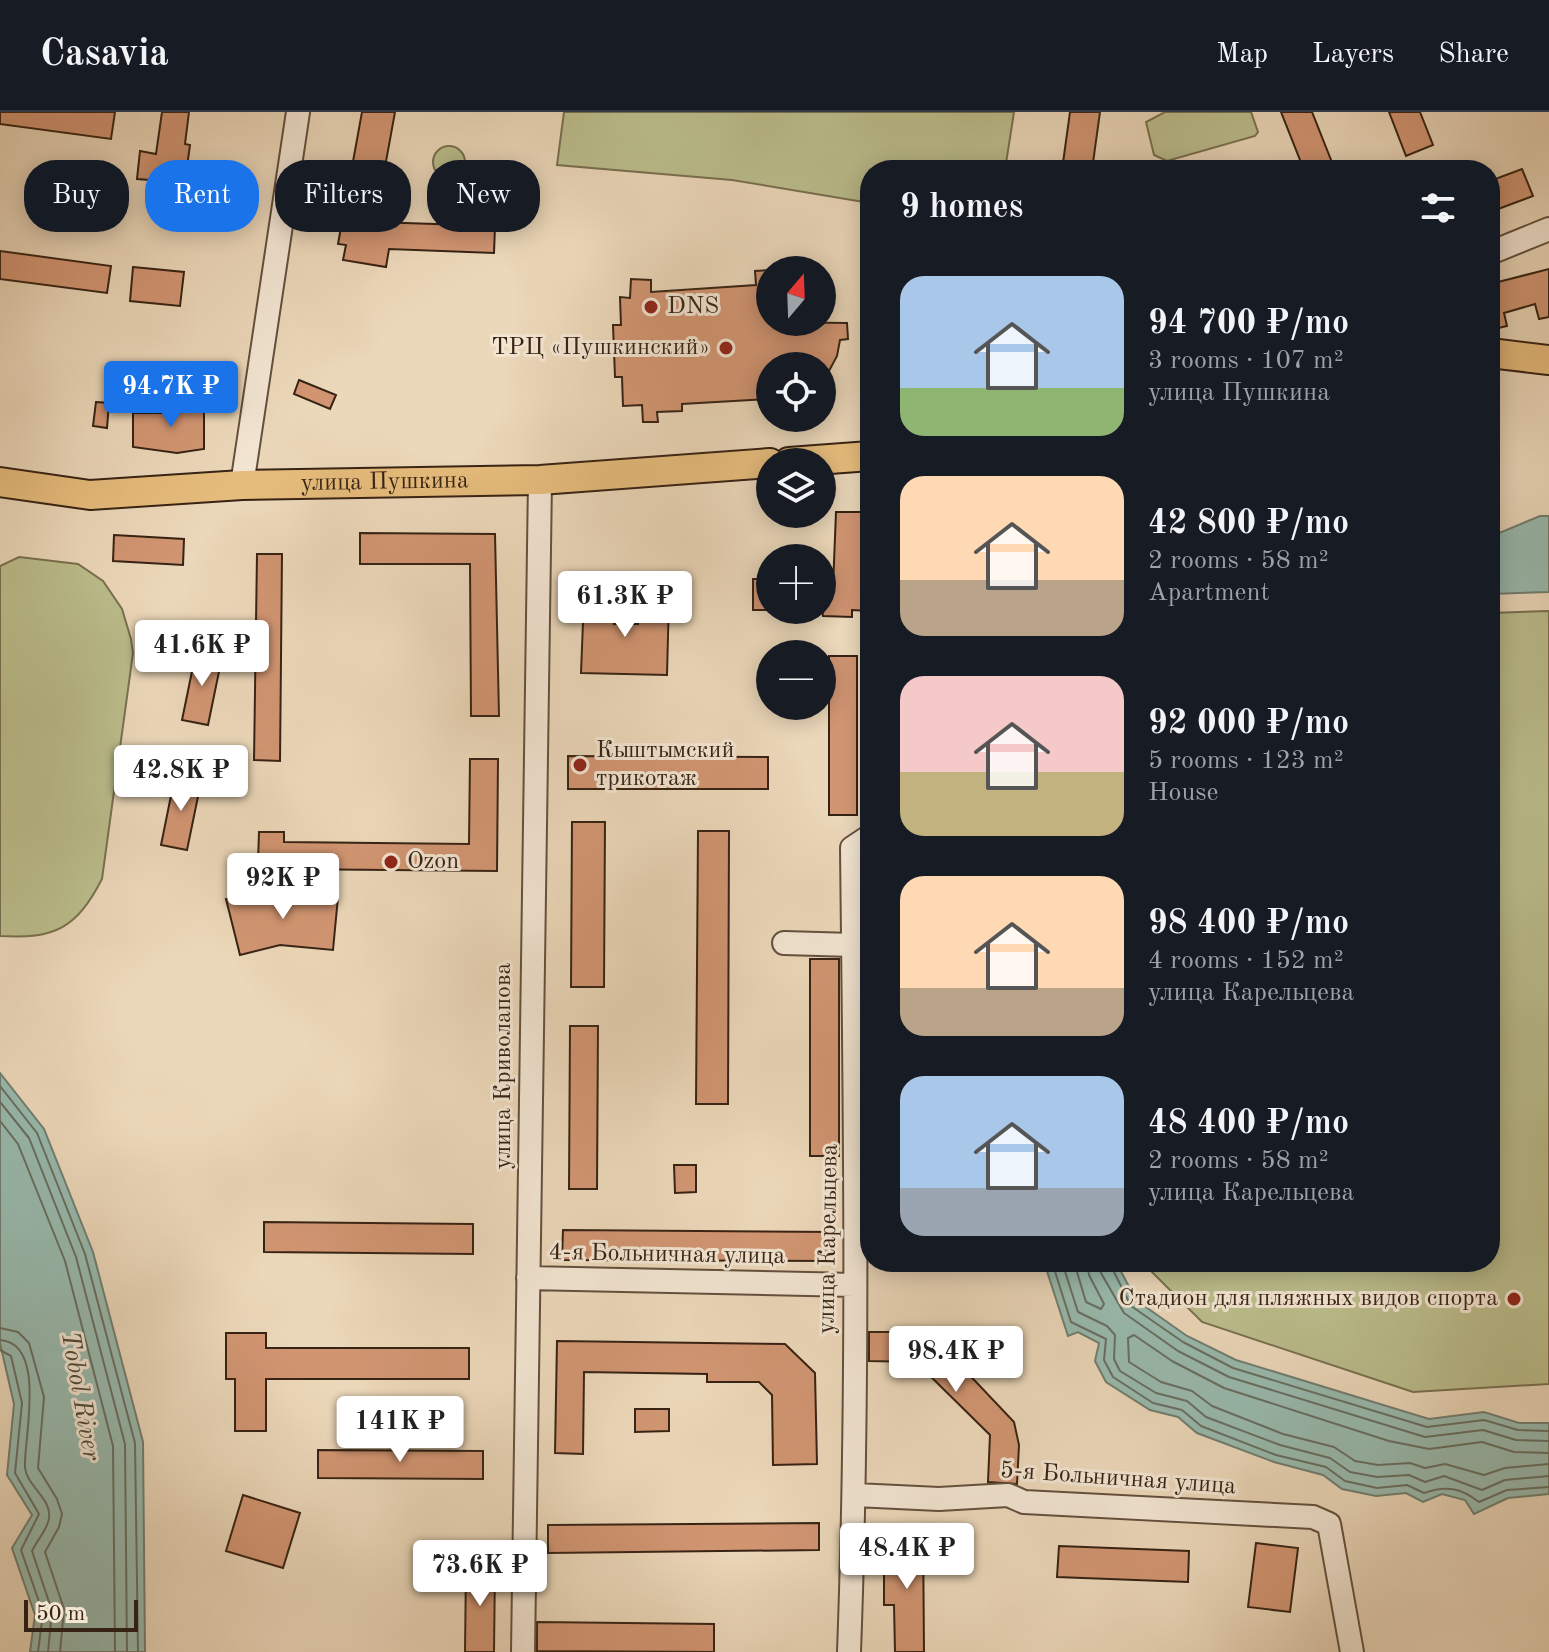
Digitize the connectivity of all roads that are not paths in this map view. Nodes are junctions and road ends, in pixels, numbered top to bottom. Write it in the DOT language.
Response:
graph roads {
  1 [pos="298,112"];
  2 [pos="1549,229"];
  3 [pos="1500,249"];
  4 [pos="1500,354"];
  5 [pos="1549,360"];
  6 [pos="860,457"];
  7 [pos="836,459"];
  8 [pos="756,464"];
  9 [pos="540,480"];
  10 [pos="0,482"];
  11 [pos="242,485"];
  12 [pos="860,843"];
  13 [pos="784,943"];
  14 [pos="853,945"];
  15 [pos="528,1278"];
  16 [pos="854,1285"];
  17 [pos="855,1495"];
  18 [pos="523,1652"];
  19 [pos="849,1652"];
  20 [pos="1352,1652"];
  1 -- 11 [label="street"];
  2 -- 3 [label="street"];
  4 -- 5 [label="main road"];
  6 -- 7 [label="main road"];
  8 -- 9 [label="main road, улица Пушкина"];
  9 -- 11 [label="main road, улица Пушкина"];
  9 -- 15 [label="street, улица Криволапова"];
  10 -- 11 [label="main road, улица Пушкина"];
  12 -- 14 [label="street, улица Карельцева"];
  13 -- 14 [label="street"];
  14 -- 16 [label="street, улица Карельцева"];
  15 -- 16 [label="street, 4-я Больничная улица"];
  15 -- 18 [label="street, улица Криволапова"];
  16 -- 17 [label="street, улица Карельцева"];
  17 -- 19 [label="street, улица Карельцева"];
  17 -- 20 [label="street, 5-я Больничная улица"];
}
